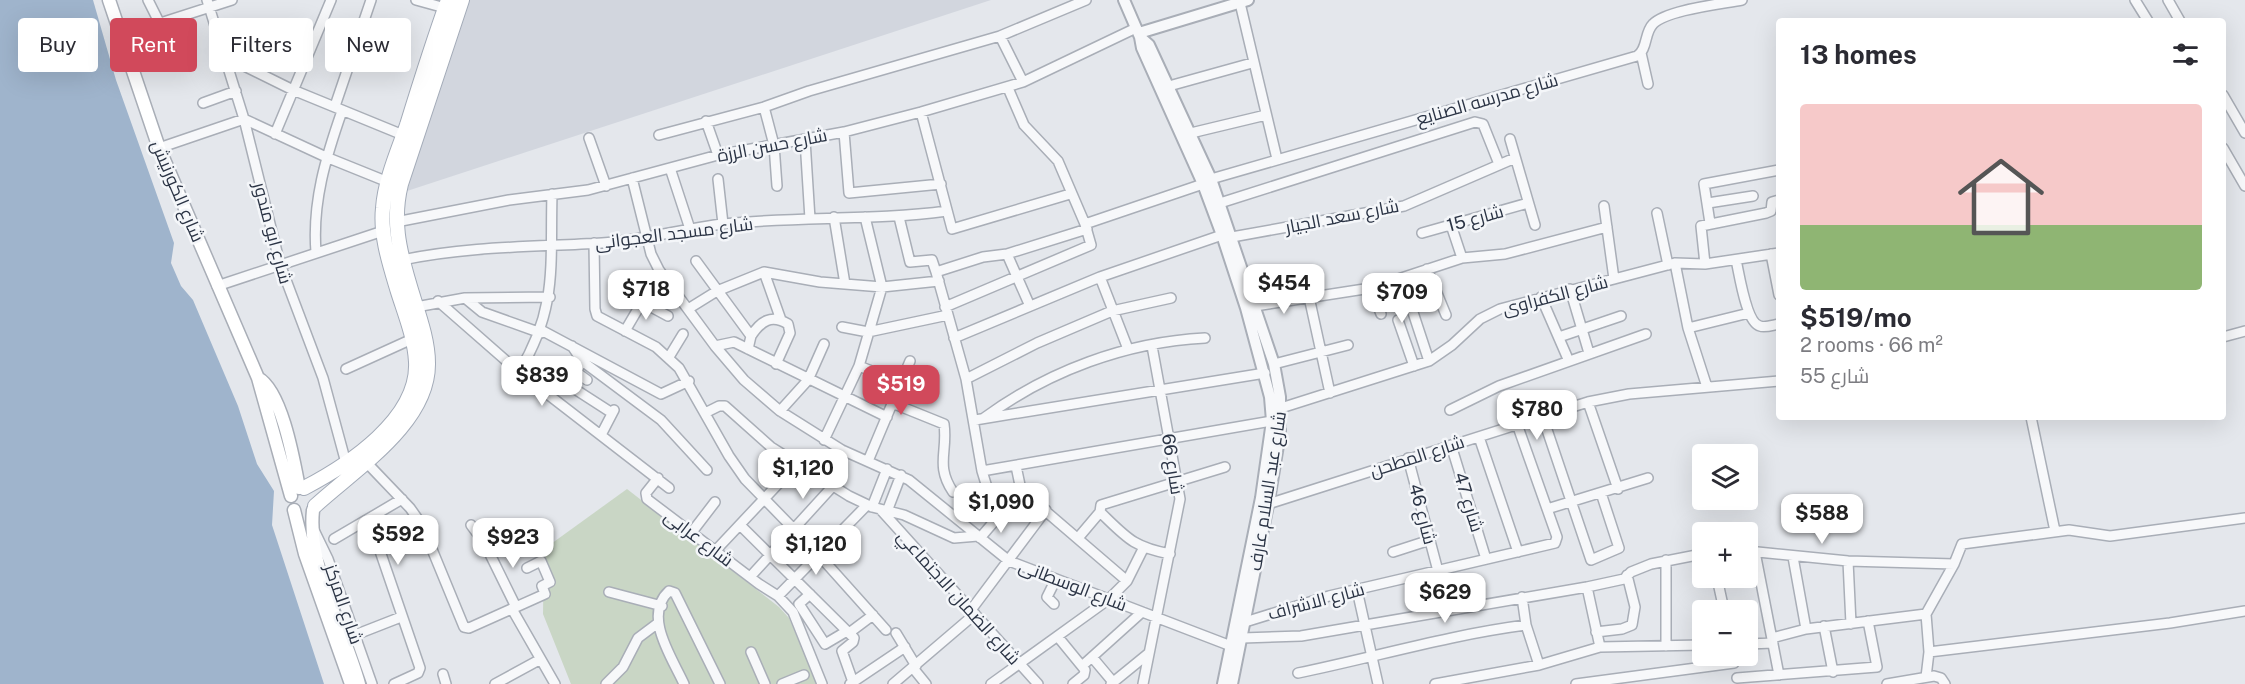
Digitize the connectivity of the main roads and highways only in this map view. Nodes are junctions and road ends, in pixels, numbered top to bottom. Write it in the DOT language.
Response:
graph roads {
  1 [pos="109,0"];
  2 [pos="462,0"];
  3 [pos="447,4"];
  4 [pos="298,491"];
  5 [pos="314,508"];
  6 [pos="294,510"];
  7 [pos="351,684"];
  8 [pos="359,684"];
  1 -- 4 [label="main road, شارع الكورنيش"];
  2 -- 5 [label="main road"];
  3 -- 4 [label="main road"];
  4 -- 5 [label="main road"];
  4 -- 6 [label="main road"];
  5 -- 6 [label="main road"];
  5 -- 8 [label="main road"];
  6 -- 7 [label="main road"];
}
